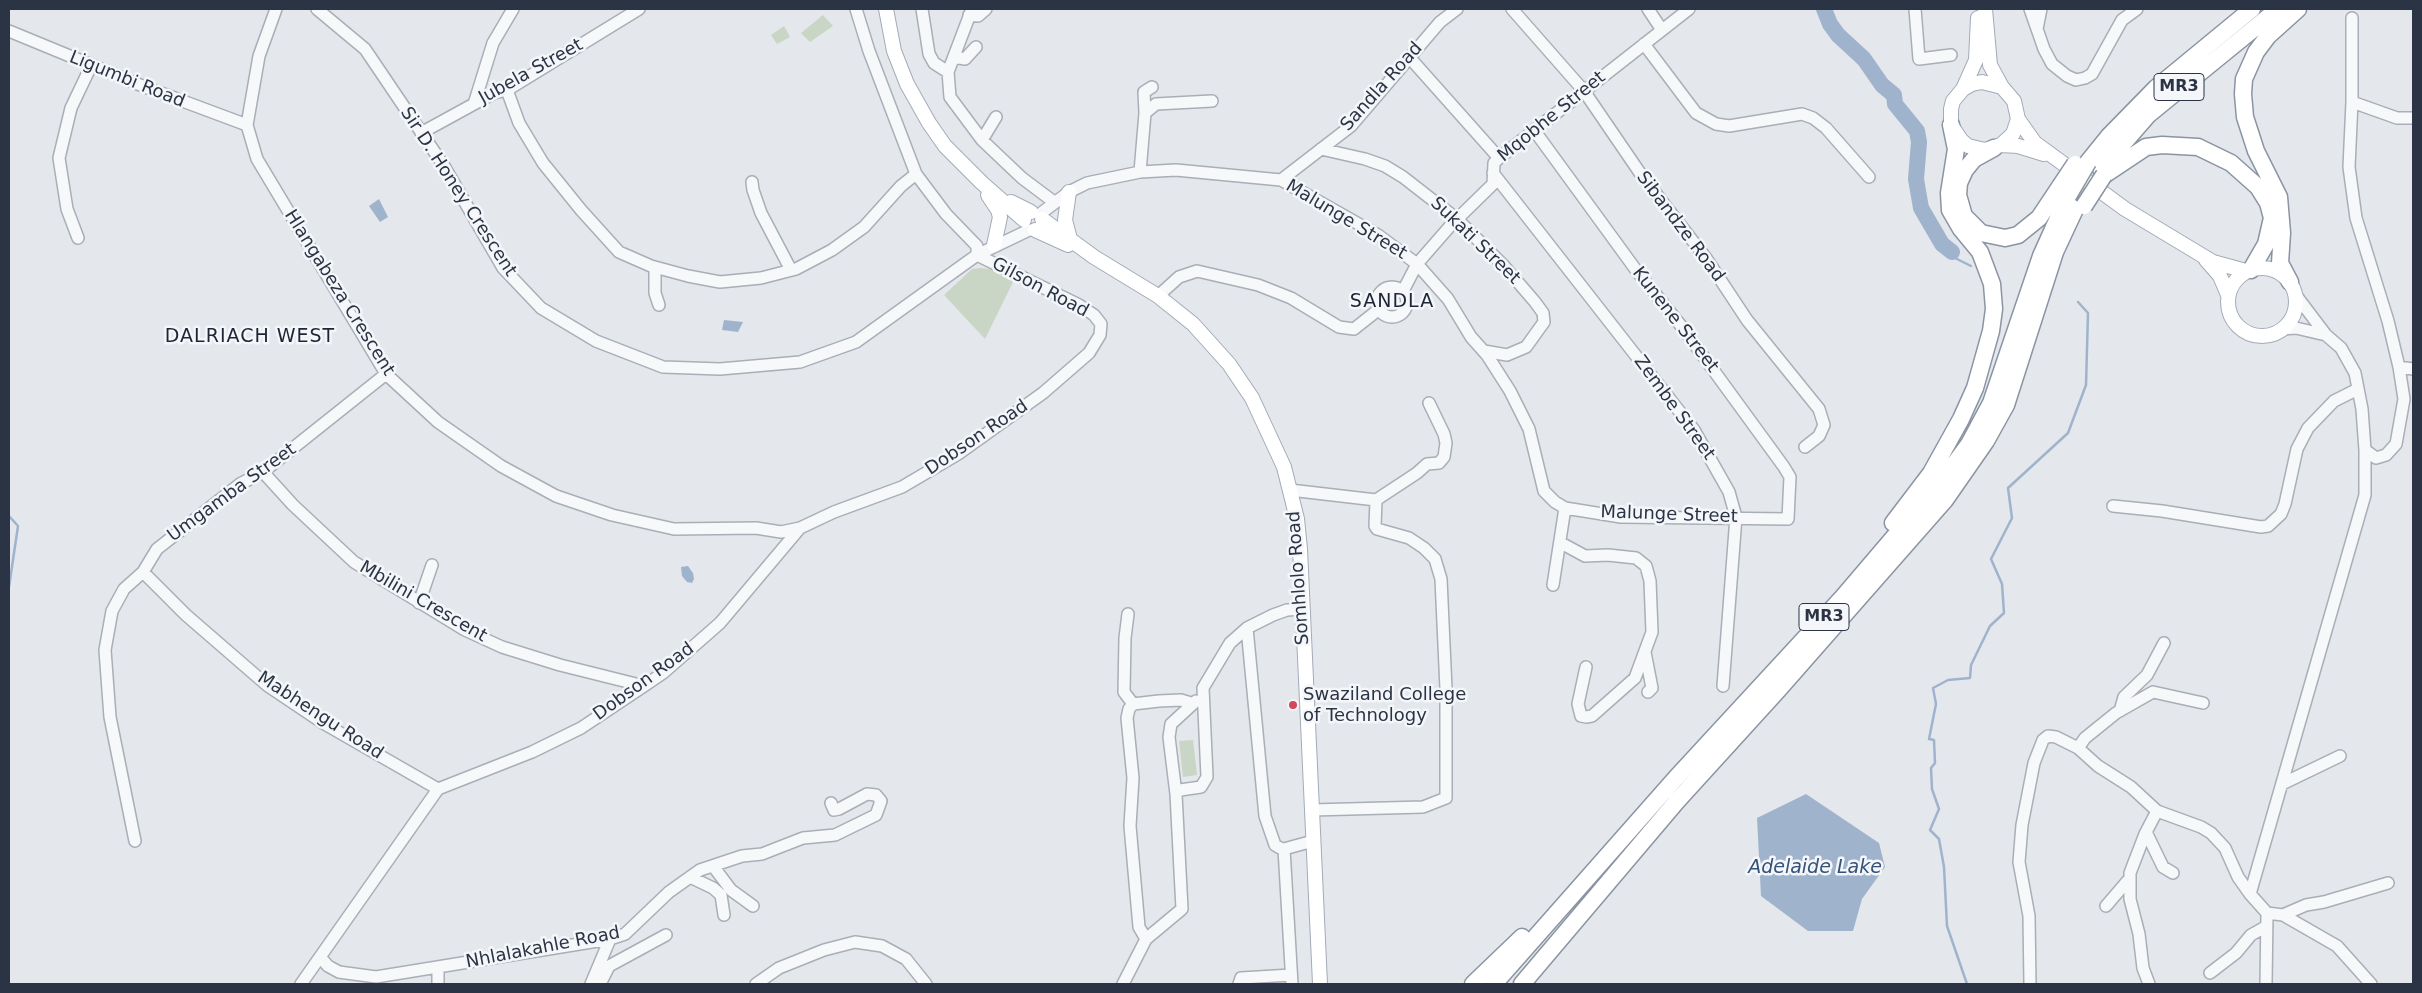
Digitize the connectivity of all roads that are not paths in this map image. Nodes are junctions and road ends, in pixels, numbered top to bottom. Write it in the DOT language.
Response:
graph roads {
  1 [pos="276,9"];
  2 [pos="317,9"];
  3 [pos="514,9"];
  4 [pos="639,9"];
  5 [pos="856,9"];
  6 [pos="886,9"];
  7 [pos="922,9"];
  8 [pos="986,9"];
  9 [pos="1457,9"];
  10 [pos="1512,9"];
  11 [pos="1648,9"];
  12 [pos="1689,9"];
  13 [pos="1915,9"];
  14 [pos="1980,9"];
  15 [pos="1985,9"];
  16 [pos="2030,9"];
  17 [pos="2041,9"];
  18 [pos="2137,9"];
  19 [pos="2252,9"];
  20 [pos="2278,9"];
  21 [pos="2298,9"];
  22 [pos="970,12"];
  23 [pos="2352,18"];
  24 [pos="1662,30"];
  25 [pos="2036,30"];
  26 [pos="9,31"];
  27 [pos="1644,44"];
  28 [pos="976,47"];
  29 [pos="1951,55"];
  30 [pos="954,57"];
  31 [pos="1410,58"];
  32 [pos="91,66"];
  33 [pos="948,72"];
  34 [pos="1152,87"];
  35 [pos="2002,87"];
  36 [pos="1963,89"];
  37 [pos="506,90"];
  38 [pos="1584,91"];
  39 [pos="1212,101"];
  40 [pos="2352,102"];
  41 [pos="474,104"];
  42 [pos="1145,113"];
  43 [pos="996,117"];
  44 [pos="2413,118"];
  45 [pos="2018,119"];
  46 [pos="247,125"];
  47 [pos="1951,125"];
  48 [pos="1534,130"];
  49 [pos="421,133"];
  50 [pos="982,140"];
  51 [pos="1998,147"];
  52 [pos="1321,149"];
  53 [pos="1499,158"];
  54 [pos="2056,160"];
  55 [pos="1140,172"];
  56 [pos="1493,173"];
  57 [pos="916,174"];
  58 [pos="1869,177"];
  59 [pos="2099,177"];
  60 [pos="1281,180"];
  61 [pos="752,182"];
  62 [pos="986,187"];
  63 [pos="1069,192"];
  64 [pos="2072,198"];
  65 [pos="1054,202"];
  66 [pos="1457,219"];
  67 [pos="1032,221"];
  68 [pos="78,238"];
  69 [pos="1070,240"];
  70 [pos="998,243"];
  71 [pos="2195,251"];
  72 [pos="977,255"];
  73 [pos="1094,257"];
  74 [pos="1417,264"];
  75 [pos="655,267"];
  76 [pos="792,270"];
  77 [pos="2248,270"];
  78 [pos="2292,288"];
  79 [pos="1403,291"];
  80 [pos="2228,295"];
  81 [pos="1158,296"];
  82 [pos="659,305"];
  83 [pos="1378,310"];
  84 [pos="1101,324"];
  85 [pos="2282,329"];
  86 [pos="2326,335"];
  87 [pos="1484,351"];
  88 [pos="2399,367"];
  89 [pos="2413,368"];
  90 [pos="386,374"];
  91 [pos="2358,389"];
  92 [pos="1429,403"];
  93 [pos="1805,447"];
  94 [pos="2365,450"];
  95 [pos="263,472"];
  96 [pos="1290,490"];
  97 [pos="1376,500"];
  98 [pos="2113,506"];
  99 [pos="1565,508"];
  100 [pos="1736,516"];
  101 [pos="1788,519"];
  102 [pos="800,528"];
  103 [pos="1561,543"];
  104 [pos="432,565"];
  105 [pos="143,572"];
  106 [pos="1553,585"];
  107 [pos="1843,596"];
  108 [pos="419,603"];
  109 [pos="1303,609"];
  110 [pos="1128,614"];
  111 [pos="1246,628"];
  112 [pos="2164,643"];
  113 [pos="1645,651"];
  114 [pos="1586,667"];
  115 [pos="644,686"];
  116 [pos="1723,686"];
  117 [pos="1648,692"];
  118 [pos="1204,696"];
  119 [pos="2203,702"];
  120 [pos="1191,703"];
  121 [pos="1133,704"];
  122 [pos="2120,711"];
  123 [pos="2078,748"];
  124 [pos="2340,756"];
  125 [pos="2282,784"];
  126 [pos="438,789"];
  127 [pos="1176,794"];
  128 [pos="831,803"];
  129 [pos="1312,810"];
  130 [pos="2157,812"];
  131 [pos="2146,832"];
  132 [pos="134,841"];
  133 [pos="1313,841"];
  134 [pos="1284,849"];
  135 [pos="1604,859"];
  136 [pos="713,866"];
  137 [pos="2173,873"];
  138 [pos="690,877"];
  139 [pos="2130,878"];
  140 [pos="2388,883"];
  141 [pos="2250,894"];
  142 [pos="753,906"];
  143 [pos="2106,906"];
  144 [pos="2267,914"];
  145 [pos="2283,915"];
  146 [pos="724,916"];
  147 [pos="2267,926"];
  148 [pos="666,935"];
  149 [pos="610,939"];
  150 [pos="1146,939"];
  151 [pos="320,957"];
  152 [pos="438,968"];
  153 [pos="2210,973"];
  154 [pos="1292,980"];
  155 [pos="1321,983"];
  156 [pos="2148,983"];
  157 [pos="301,984"];
  158 [pos="438,984"];
  159 [pos="591,984"];
  160 [pos="600,984"];
  161 [pos="756,984"];
  162 [pos="926,984"];
  163 [pos="1123,984"];
  164 [pos="1239,984"];
  165 [pos="1474,984"];
  166 [pos="1494,984"];
  167 [pos="1522,984"];
  168 [pos="2030,984"];
  169 [pos="2266,984"];
  170 [pos="2371,984"];
  1 -- 46 [label="street, Hlangabeza Crescent"];
  2 -- 49 [label="street, Sir D. Honey Crescent"];
  3 -- 41 [label="street"];
  4 -- 37 [label="street, Jubela Street"];
  5 -- 57 [label="street"];
  6 -- 62 [label="main road, Somhlolo Road"];
  7 -- 33 [label="street"];
  8 -- 22 [label="street"];
  9 -- 31 [label="street, Sandla Road"];
  10 -- 38 [label="street, Sibandze Road"];
  11 -- 24 [label="street"];
  12 -- 24 [label="street, Mqobhe Street"];
  13 -- 29 [label="street"];
  14 -- 36 [label="main road"];
  15 -- 35 [label="main road"];
  16 -- 25 [label="street"];
  17 -- 25 [label="street"];
  18 -- 25 [label="street"];
  19 -- 64 [label="highway, MR3, bridge"];
  20 -- 59 [label="highway, MR3"];
  21 -- 78 [label="highway"];
  22 -- 30 [label="street"];
  23 -- 40 [label="street"];
  24 -- 27 [label="street, Mqobhe Street"];
  26 -- 32 [label="street, Ligumbi Road"];
  27 -- 38 [label="street, Mqobhe Street"];
  27 -- 58 [label="street"];
  28 -- 30 [label="street"];
  30 -- 33 [label="street"];
  31 -- 52 [label="street, Sandla Road"];
  31 -- 53 [label="street"];
  32 -- 46 [label="street, Ligumbi Road"];
  32 -- 68 [label="street"];
  33 -- 50 [label="street"];
  34 -- 42 [label="street"];
  35 -- 36 [label="main road"];
  35 -- 45 [label="main road"];
  36 -- 47 [label="main road"];
  37 -- 41 [label="street, Jubela Street"];
  37 -- 75 [label="street"];
  38 -- 48 [label="street, Mqobhe Street"];
  38 -- 93 [label="street, Sibandze Road"];
  39 -- 42 [label="street"];
  40 -- 44 [label="street"];
  40 -- 88 [label="street"];
  41 -- 49 [label="street, Jubela Street"];
  42 -- 55 [label="street"];
  43 -- 50 [label="street"];
  45 -- 51 [label="main road"];
  45 -- 54 [label="main road"];
  46 -- 90 [label="street, Hlangabeza Crescent"];
  47 -- 51 [label="main road"];
  47 -- 107 [label="highway"];
  48 -- 53 [label="street, Mqobhe Street"];
  48 -- 101 [label="street, Kunene Street"];
  49 -- 72 [label="street, Sir D. Honey Crescent"];
  50 -- 65 [label="street"];
  51 -- 54 [label="main road"];
  51 -- 64 [label="highway"];
  52 -- 60 [label="street, Sandla Road"];
  52 -- 66 [label="street, Sukati Street"];
  53 -- 56 [label="street, Mqobhe Street"];
  54 -- 71 [label="main road"];
  55 -- 60 [label="street, Malunge Street"];
  55 -- 63 [label="street, Malunge Street"];
  56 -- 66 [label="street, Mqobhe Street"];
  56 -- 100 [label="street, Zembe Street"];
  57 -- 72 [label="street"];
  57 -- 76 [label="street"];
  59 -- 64 [label="highway, bridge"];
  59 -- 77 [label="highway"];
  60 -- 74 [label="street, Malunge Street"];
  61 -- 76 [label="street"];
  62 -- 67 [label="main road, Somhlolo Road"];
  62 -- 70 [label="main road"];
  63 -- 65 [label="street, Malunge Street"];
  63 -- 69 [label="main road"];
  64 -- 107 [label="highway, MR3"];
  64 -- 167 [label="highway, MR3"];
  65 -- 67 [label="street, Malunge Street"];
  66 -- 74 [label="street, Mqobhe Street"];
  66 -- 87 [label="street, Sukati Street"];
  67 -- 69 [label="main road, Somhlolo Road"];
  67 -- 70 [label="street, Sir D. Honey Crescent"];
  67 -- 73 [label="main road, Somhlolo Road"];
  69 -- 73 [label="main road, Somhlolo Road"];
  70 -- 72 [label="street, Sir D. Honey Crescent"];
  71 -- 77 [label="main road"];
  71 -- 80 [label="main road"];
  72 -- 84 [label="street, Gilson Road"];
  73 -- 81 [label="main road, Somhlolo Road"];
  74 -- 79 [label="street, Mqobhe Street"];
  74 -- 87 [label="street, Malunge Street"];
  75 -- 76 [label="street"];
  75 -- 82 [label="street"];
  77 -- 78 [label="main road"];
  77 -- 80 [label="main road"];
  78 -- 85 [label="main road"];
  78 -- 86 [label="street"];
  79 -- 83 [label="street"];
  79 -- 83 [label="street"];
  80 -- 85 [label="main road"];
  81 -- 83 [label="street"];
  81 -- 96 [label="main road, Somhlolo Road"];
  84 -- 102 [label="street, Dobson Road"];
  85 -- 86 [label="street"];
  86 -- 91 [label="street"];
  87 -- 99 [label="street, Malunge Street"];
  88 -- 89 [label="street"];
  88 -- 94 [label="street"];
  90 -- 95 [label="street, Umgamba Street"];
  90 -- 102 [label="street, Hlangabeza Crescent"];
  91 -- 94 [label="street"];
  91 -- 98 [label="street"];
  92 -- 97 [label="street"];
  94 -- 125 [label="street"];
  95 -- 105 [label="street, Umgamba Street"];
  95 -- 108 [label="street, Mbilini Crescent"];
  96 -- 97 [label="street"];
  96 -- 109 [label="main road, Somhlolo Road"];
  97 -- 129 [label="street"];
  99 -- 100 [label="street, Malunge Street"];
  99 -- 103 [label="street"];
  100 -- 101 [label="street, Malunge Street"];
  100 -- 116 [label="street, Zembe Street"];
  102 -- 115 [label="street, Dobson Road"];
  103 -- 106 [label="street"];
  103 -- 113 [label="street"];
  104 -- 108 [label="street"];
  105 -- 126 [label="street, Mabhengu Road"];
  105 -- 132 [label="street, Umgamba Street"];
  107 -- 135 [label="highway, MR3"];
  108 -- 115 [label="street, Mbilini Crescent"];
  109 -- 111 [label="street"];
  109 -- 129 [label="main road, Somhlolo Road"];
  110 -- 121 [label="street"];
  111 -- 118 [label="street"];
  111 -- 134 [label="street"];
  112 -- 122 [label="street"];
  113 -- 114 [label="street"];
  113 -- 117 [label="street"];
  115 -- 126 [label="street, Dobson Road"];
  118 -- 120 [label="street"];
  118 -- 127 [label="street"];
  119 -- 122 [label="street"];
  120 -- 121 [label="street"];
  120 -- 127 [label="street"];
  121 -- 150 [label="street"];
  122 -- 123 [label="street"];
  123 -- 130 [label="street"];
  123 -- 168 [label="street"];
  124 -- 125 [label="street"];
  125 -- 141 [label="street"];
  126 -- 151 [label="street"];
  127 -- 150 [label="street"];
  128 -- 136 [label="street, Nhlalakahle Road"];
  129 -- 133 [label="main road, Somhlolo Road"];
  130 -- 131 [label="street"];
  130 -- 141 [label="street"];
  131 -- 137 [label="street"];
  131 -- 139 [label="street"];
  133 -- 134 [label="street"];
  133 -- 155 [label="main road, Somhlolo Road"];
  134 -- 154 [label="street"];
  135 -- 165 [label="highway"];
  135 -- 166 [label="highway, MR3"];
  136 -- 138 [label="street, Nhlalakahle Road"];
  136 -- 142 [label="street"];
  138 -- 146 [label="street"];
  138 -- 149 [label="street, Nhlalakahle Road"];
  139 -- 143 [label="street"];
  139 -- 156 [label="street"];
  140 -- 145 [label="street"];
  141 -- 144 [label="street"];
  144 -- 145 [label="street"];
  144 -- 147 [label="street"];
  145 -- 170 [label="street"];
  147 -- 153 [label="street"];
  147 -- 169 [label="street"];
  148 -- 160 [label="street"];
  149 -- 152 [label="street, Nhlalakahle Road"];
  149 -- 159 [label="street"];
  150 -- 163 [label="street"];
  151 -- 152 [label="street, Nhlalakahle Road"];
  151 -- 157 [label="street"];
  152 -- 158 [label="street"];
  154 -- 164 [label="street"];
  161 -- 162 [label="street"];
}
